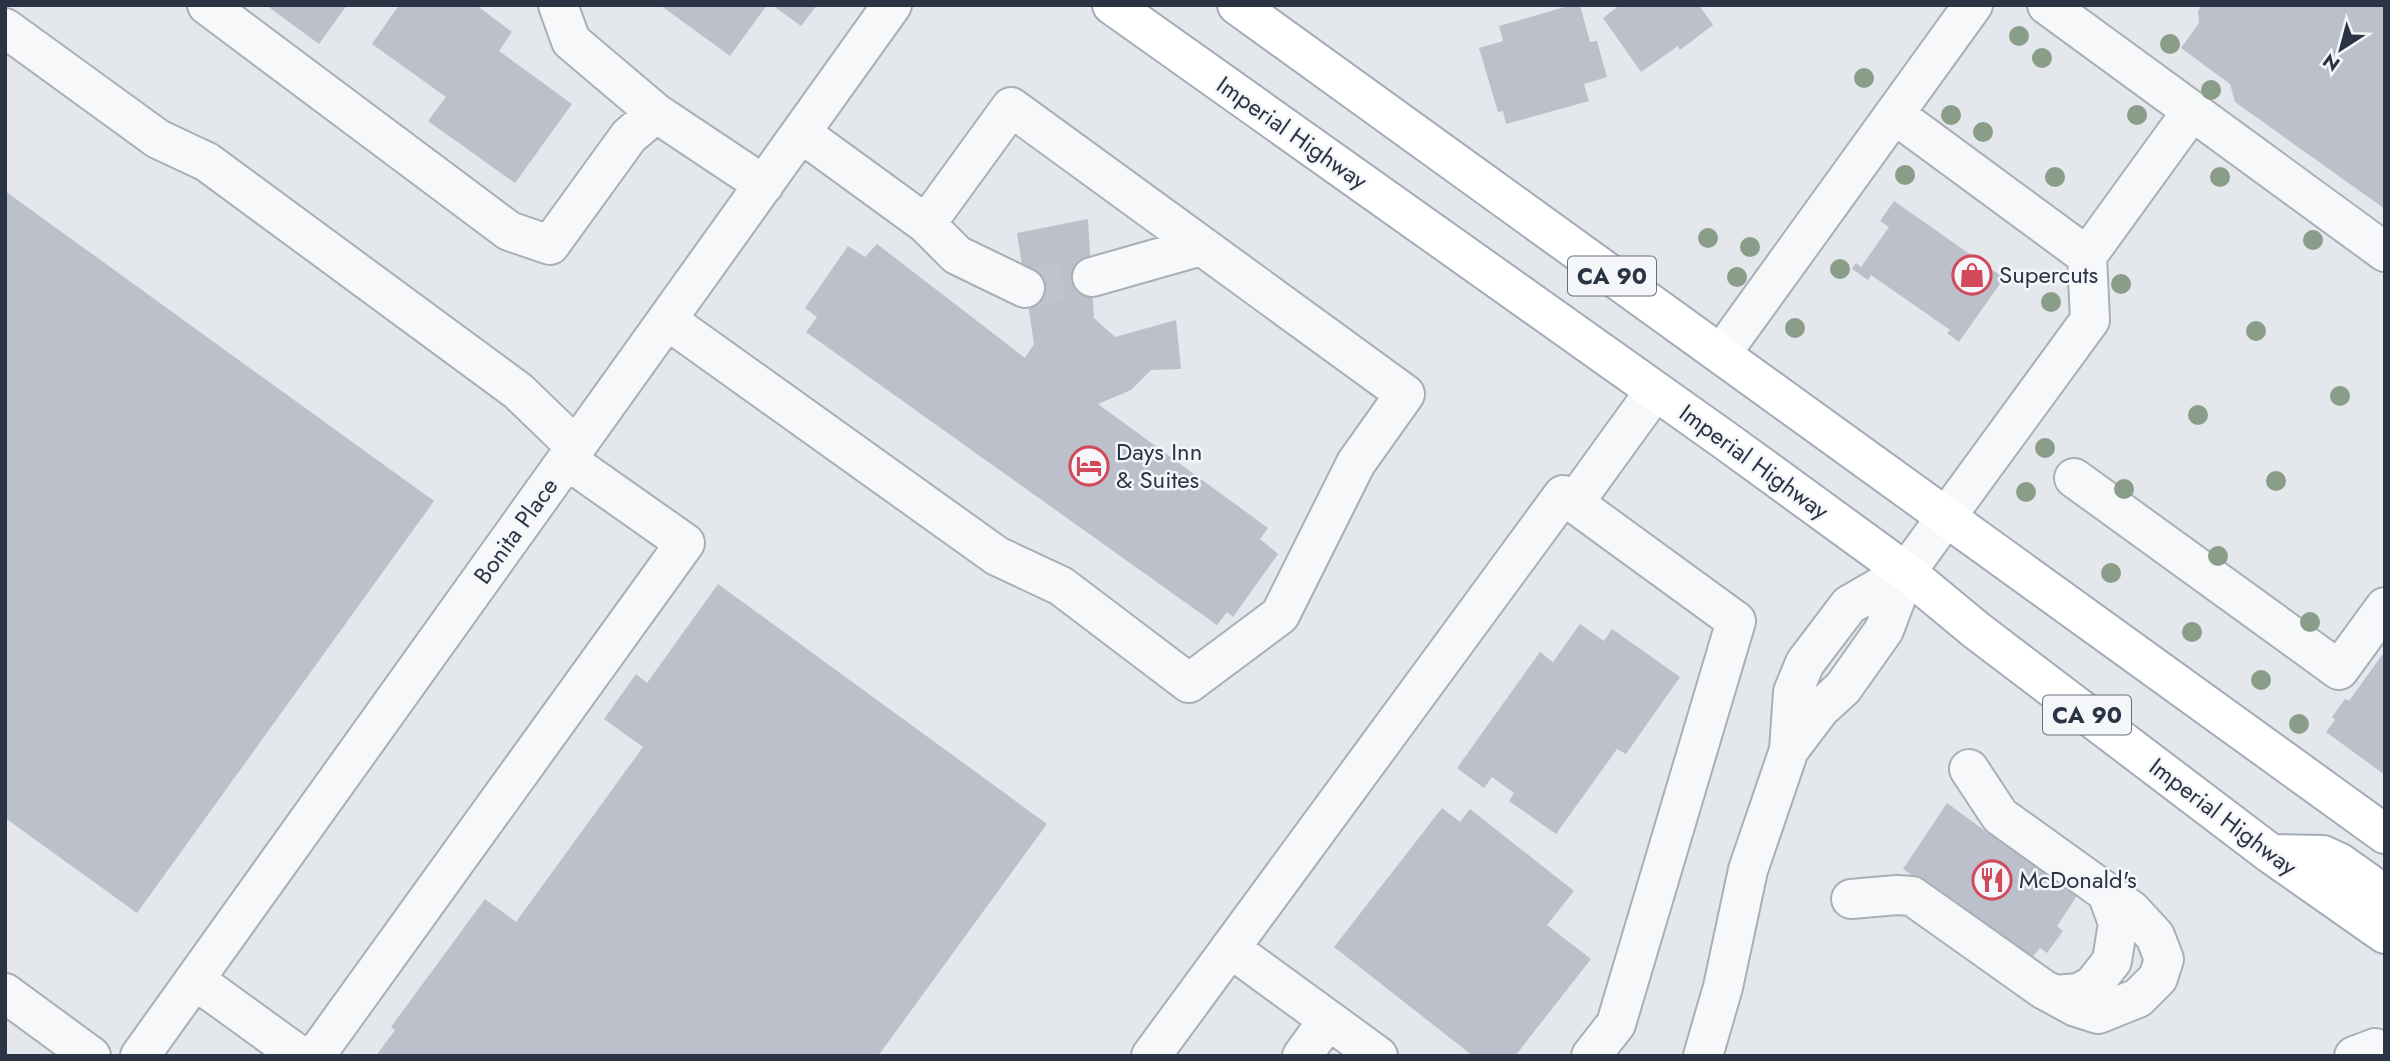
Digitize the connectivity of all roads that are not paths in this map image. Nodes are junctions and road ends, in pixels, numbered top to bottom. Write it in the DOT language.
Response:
graph roads {
  1 [pos="207,5"];
  2 [pos="558,5"];
  3 [pos="892,5"];
  4 [pos="1112,5"];
  5 [pos="1237,5"];
  6 [pos="1973,5"];
  7 [pos="2047,5"];
  8 [pos="5,28"];
  9 [pos="2192,111"];
  10 [pos="656,113"];
  11 [pos="1894,114"];
  12 [pos="801,132"];
  13 [pos="764,185"];
  14 [pos="926,224"];
  15 [pos="1201,246"];
  16 [pos="2385,252"];
  17 [pos="2087,256"];
  18 [pos="1092,277"];
  19 [pos="1025,288"];
  20 [pos="667,320"];
  21 [pos="1721,354"];
  22 [pos="1655,391"];
  23 [pos="571,454"];
  24 [pos="2074,478"];
  25 [pos="1574,503"];
  26 [pos="1947,516"];
  27 [pos="1906,572"];
  28 [pos="2385,607"];
  29 [pos="1969,769"];
  30 [pos="2385,834"];
  31 [pos="2271,854"];
  32 [pos="2107,893"];
  33 [pos="2385,895"];
  34 [pos="1851,900"];
  35 [pos="2385,934"];
  36 [pos="1230,948"];
  37 [pos="195,980"];
  38 [pos="2055,995"];
  39 [pos="8,1000"];
  40 [pos="1328,1020"];
  41 [pos="2385,1051"];
  42 [pos="91,1056"];
  43 [pos="140,1056"];
  44 [pos="300,1056"];
  45 [pos="315,1056"];
  46 [pos="1151,1056"];
  47 [pos="1303,1056"];
  48 [pos="1378,1056"];
  49 [pos="1591,1056"];
  50 [pos="1703,1056"];
  51 [pos="2354,1056"];
  1 -- 10 [label="street"];
  2 -- 10 [label="street"];
  3 -- 12 [label="street, Bonita Place"];
  4 -- 22 [label="main road, Imperial Highway / CA 90"];
  5 -- 21 [label="main road, CA 90"];
  6 -- 11 [label="street"];
  7 -- 9 [label="street"];
  8 -- 23 [label="street"];
  9 -- 16 [label="street"];
  9 -- 17 [label="street"];
  10 -- 13 [label="street"];
  11 -- 17 [label="street"];
  11 -- 21 [label="street"];
  12 -- 13 [label="street, Bonita Place"];
  12 -- 14 [label="street"];
  13 -- 20 [label="street, Bonita Place"];
  14 -- 15 [label="street"];
  14 -- 19 [label="street"];
  15 -- 18 [label="street"];
  15 -- 20 [label="street"];
  17 -- 26 [label="street"];
  20 -- 23 [label="street, Bonita Place"];
  21 -- 26 [label="main road, CA 90"];
  22 -- 25 [label="street"];
  22 -- 27 [label="main road, Imperial Highway / CA 90"];
  23 -- 37 [label="street, Bonita Place"];
  23 -- 45 [label="street"];
  24 -- 28 [label="street"];
  25 -- 36 [label="street"];
  25 -- 49 [label="street"];
  26 -- 27 [label="street"];
  26 -- 30 [label="main road, CA 90"];
  27 -- 31 [label="main road, Imperial Highway / CA 90"];
  27 -- 50 [label="street"];
  29 -- 32 [label="street"];
  31 -- 33 [label="main road"];
  31 -- 35 [label="main road, Imperial Highway / CA 90"];
  32 -- 38 [label="street"];
  32 -- 38 [label="street"];
  34 -- 38 [label="street"];
  36 -- 40 [label="street"];
  36 -- 46 [label="street"];
  37 -- 43 [label="street, Bonita Place"];
  37 -- 44 [label="street"];
  39 -- 42 [label="street"];
  40 -- 47 [label="street"];
  40 -- 48 [label="street"];
  41 -- 51 [label="street"];
}
